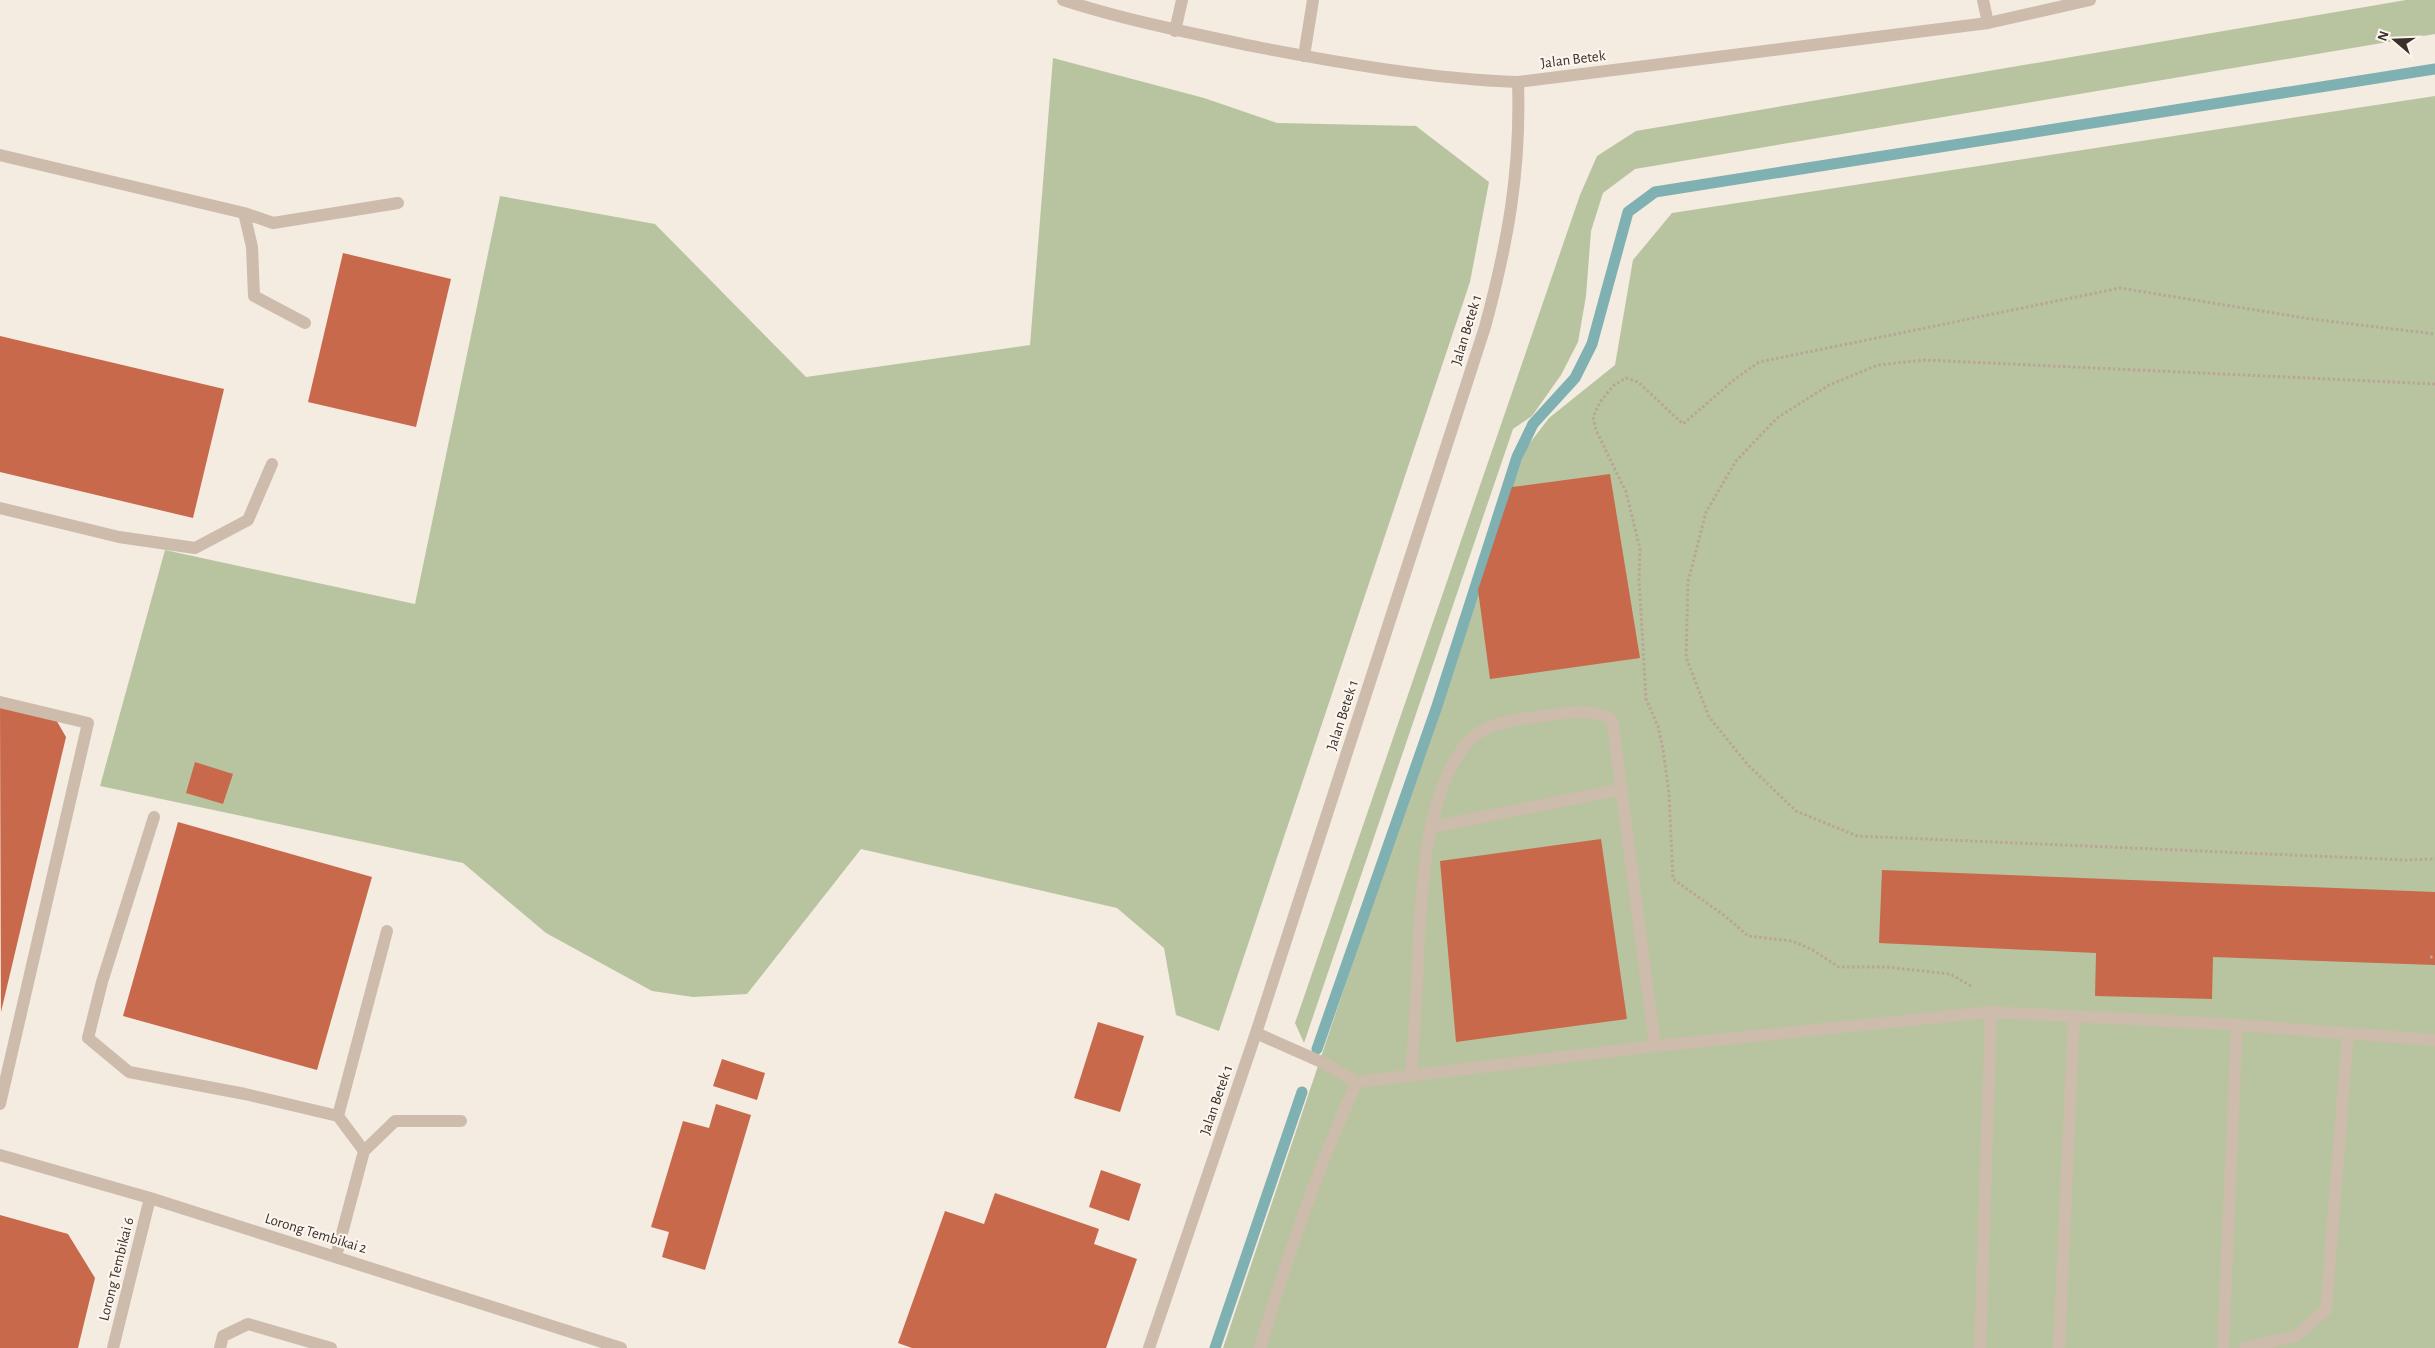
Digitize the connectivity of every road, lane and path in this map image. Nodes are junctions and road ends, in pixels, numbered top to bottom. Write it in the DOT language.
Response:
graph roads {
  1 [pos="1063,0"];
  2 [pos="1182,0"];
  3 [pos="1313,0"];
  4 [pos="1983,0"];
  5 [pos="2090,0"];
  6 [pos="1988,22"];
  7 [pos="1175,31"];
  8 [pos="1304,56"];
  9 [pos="1518,82"];
  10 [pos="0,156"];
  11 [pos="398,203"];
  12 [pos="244,213"];
  13 [pos="305,323"];
  14 [pos="2435,334"];
  15 [pos="2435,384"];
  16 [pos="272,464"];
  17 [pos="0,508"];
  18 [pos="0,702"];
  19 [pos="1622,790"];
  20 [pos="154,817"];
  21 [pos="1432,826"];
  22 [pos="2435,859"];
  23 [pos="387,931"];
  24 [pos="1991,1012"];
  25 [pos="2074,1016"];
  26 [pos="2237,1025"];
  27 [pos="1256,1033"];
  28 [pos="2348,1033"];
  29 [pos="2435,1040"];
  30 [pos="1655,1046"];
  31 [pos="1411,1076"];
  32 [pos="1357,1082"];
  33 [pos="0,1104"];
  34 [pos="338,1116"];
  35 [pos="461,1121"];
  36 [pos="364,1151"];
  37 [pos="0,1155"];
  38 [pos="150,1198"];
  39 [pos="336,1256"];
  40 [pos="114,1348"];
  41 [pos="220,1348"];
  42 [pos="332,1348"];
  43 [pos="621,1348"];
  44 [pos="1150,1348"];
  45 [pos="1260,1348"];
  46 [pos="1980,1348"];
  47 [pos="2058,1348"];
  48 [pos="2223,1348"];
  49 [pos="2245,1348"];
  1 -- 7 [label="street, Jalan Betek"];
  2 -- 7 [label="street"];
  3 -- 8 [label="street"];
  4 -- 6 [label="street"];
  5 -- 6 [label="street, Jalan Betek"];
  6 -- 9 [label="street, Jalan Betek"];
  7 -- 8 [label="street, Jalan Betek"];
  8 -- 9 [label="street, Jalan Betek"];
  9 -- 27 [label="street, Jalan Betek 1"];
  10 -- 12 [label="street"];
  11 -- 12 [label="street"];
  12 -- 13 [label="street"];
  14 -- 24 [label="path"];
  15 -- 22 [label="path"];
  16 -- 17 [label="street"];
  18 -- 33 [label="street"];
  19 -- 21 [label="street"];
  19 -- 21 [label="street"];
  19 -- 30 [label="street"];
  20 -- 34 [label="street"];
  21 -- 31 [label="street"];
  23 -- 34 [label="street"];
  24 -- 25 [label="street"];
  24 -- 30 [label="street"];
  24 -- 46 [label="street"];
  25 -- 26 [label="street"];
  25 -- 47 [label="street"];
  26 -- 28 [label="street"];
  26 -- 48 [label="street"];
  27 -- 32 [label="street"];
  27 -- 44 [label="street, Jalan Betek 1"];
  28 -- 29 [label="street"];
  28 -- 49 [label="street"];
  30 -- 31 [label="street"];
  31 -- 32 [label="street"];
  32 -- 45 [label="street"];
  34 -- 36 [label="street"];
  35 -- 36 [label="street"];
  36 -- 39 [label="street"];
  37 -- 38 [label="street, Lorong Tembikai 2"];
  38 -- 39 [label="street, Lorong Tembikai 2"];
  38 -- 40 [label="street, Lorong Tembikai 6"];
  39 -- 43 [label="street, Lorong Tembikai 2"];
  41 -- 42 [label="street"];
}
